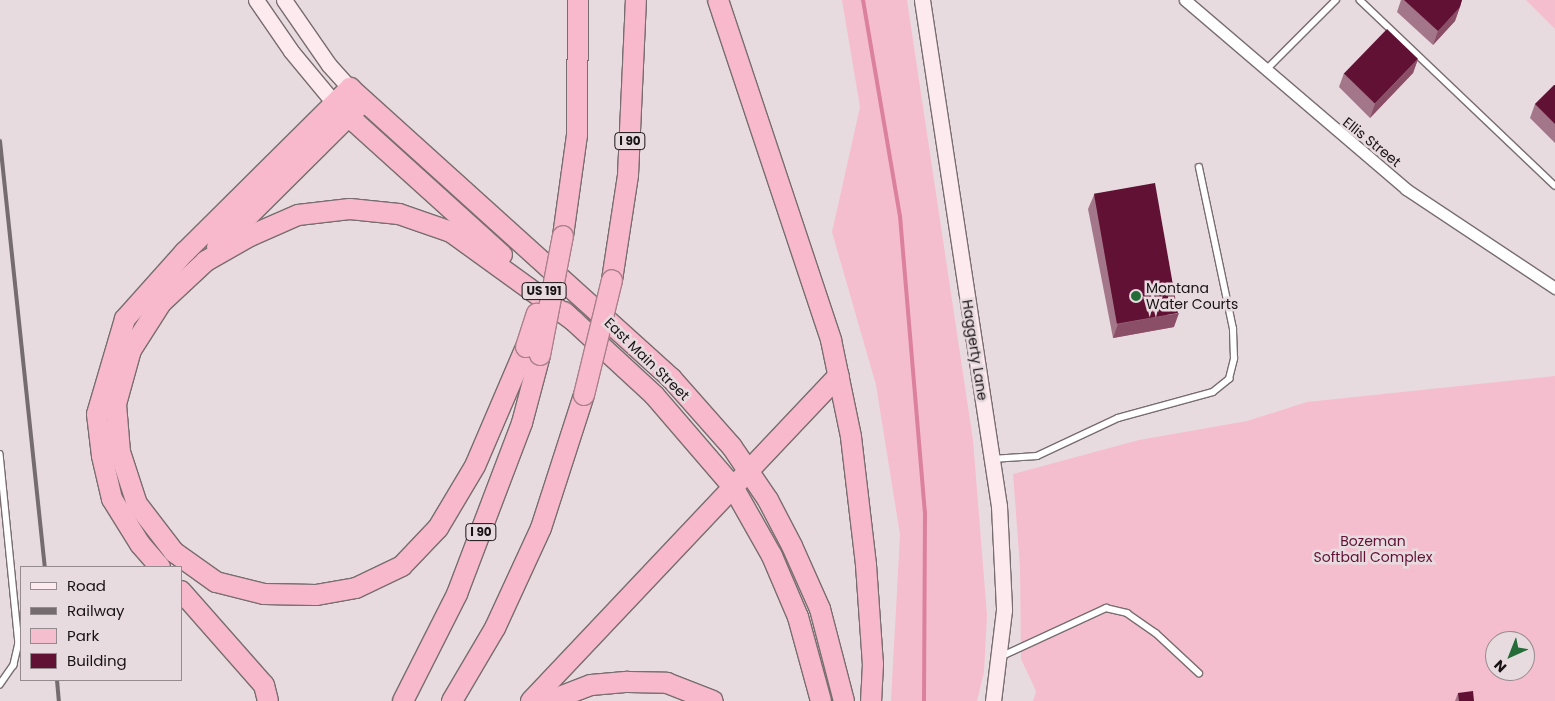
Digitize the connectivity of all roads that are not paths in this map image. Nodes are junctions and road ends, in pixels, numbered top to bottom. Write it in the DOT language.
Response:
graph roads {
  1 [pos="256,0"];
  2 [pos="284,0"];
  3 [pos="578,0"];
  4 [pos="636,0"];
  5 [pos="718,0"];
  6 [pos="922,0"];
  7 [pos="1185,0"];
  8 [pos="1336,0"];
  9 [pos="1360,0"];
  10 [pos="1266,71"];
  11 [pos="357,95"];
  12 [pos="342,110"];
  13 [pos="1199,168"];
  14 [pos="1555,186"];
  15 [pos="1555,288"];
  16 [pos="160,303"];
  17 [pos="574,321"];
  18 [pos="533,351"];
  19 [pos="839,375"];
  20 [pos="0,454"];
  21 [pos="992,459"];
  22 [pos="749,470"];
  23 [pos="733,487"];
  24 [pos="159,566"];
  25 [pos="182,592"];
  26 [pos="1000,657"];
  27 [pos="1199,673"];
  28 [pos="0,685"];
  29 [pos="268,701"];
  30 [pos="403,701"];
  31 [pos="452,701"];
  32 [pos="531,701"];
  33 [pos="549,701"];
  34 [pos="713,701"];
  35 [pos="821,701"];
  36 [pos="844,701"];
  37 [pos="871,701"];
  38 [pos="993,701"];
  1 -- 12 [label="street"];
  2 -- 11 [label="street"];
  3 -- 18 [label="highway, US 191, bridge"];
  4 -- 31 [label="highway, I 90, bridge"];
  5 -- 19 [label="highway"];
  6 -- 21 [label="street, Haggerty Lane"];
  7 -- 10 [label="street, Ellis Street"];
  8 -- 10 [label="lane"];
  9 -- 14 [label="lane"];
  10 -- 15 [label="street, Ellis Street"];
  11 -- 12 [label="highway"];
  11 -- 22 [label="highway, East Main Street"];
  12 -- 16 [label="highway"];
  12 -- 17 [label="highway, East Main Street"];
  12 -- 24 [label="highway"];
  13 -- 21 [label="lane"];
  16 -- 17 [label="highway"];
  16 -- 18 [label="highway"];
  17 -- 23 [label="highway, East Main Street"];
  18 -- 30 [label="highway, I 90"];
  19 -- 22 [label="highway"];
  19 -- 37 [label="highway"];
  20 -- 28 [label="lane"];
  21 -- 26 [label="street, Haggerty Lane"];
  22 -- 23 [label="highway"];
  22 -- 36 [label="highway, East Main Street"];
  23 -- 32 [label="highway"];
  23 -- 35 [label="highway, East Main Street"];
  25 -- 29 [label="highway"];
  26 -- 27 [label="lane"];
  26 -- 38 [label="street, Haggerty Lane"];
  33 -- 34 [label="highway"];
}
